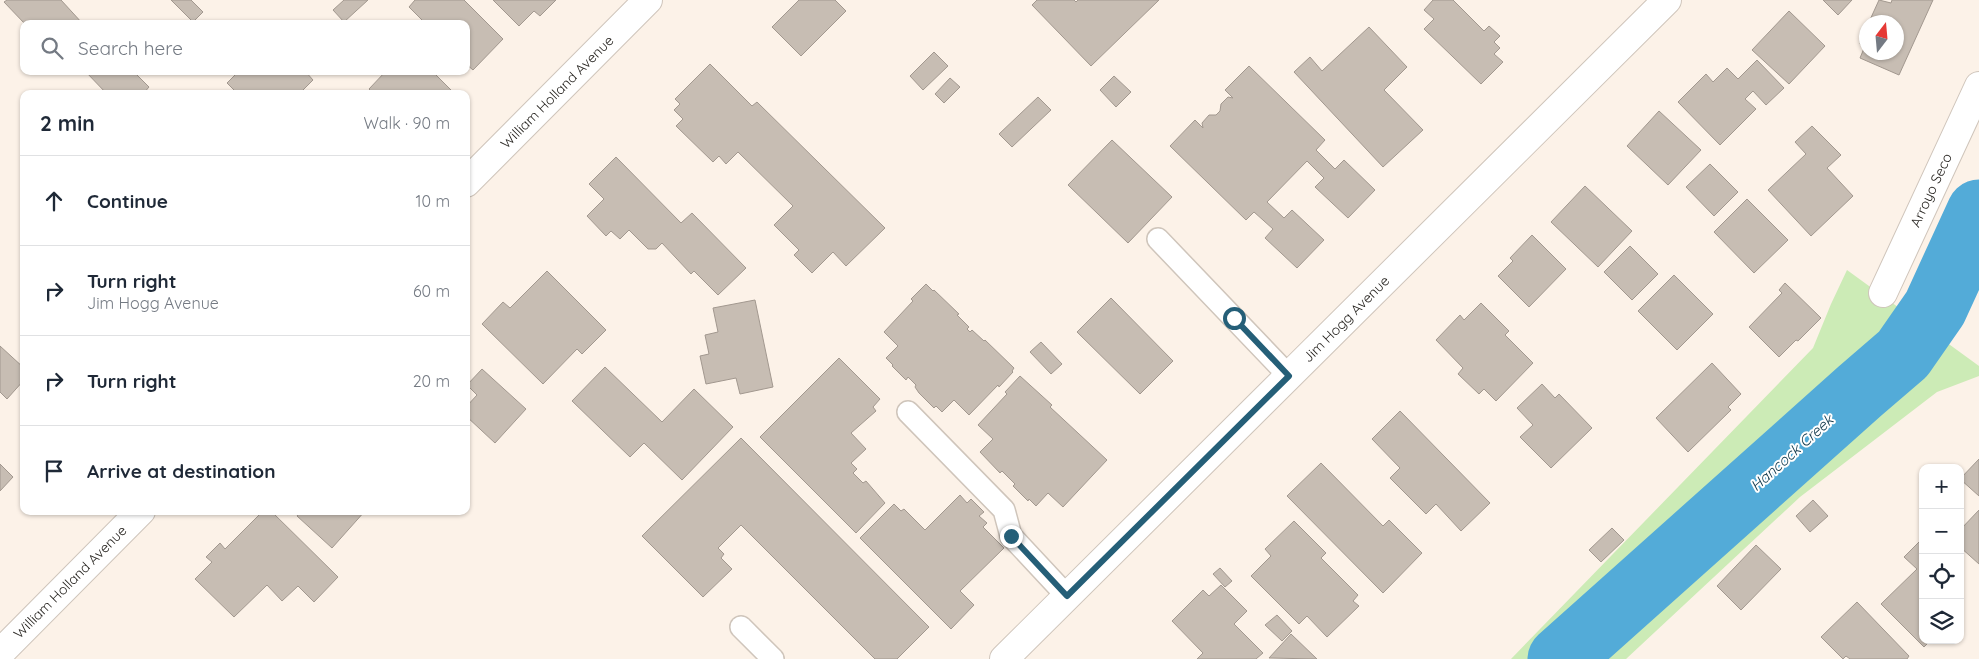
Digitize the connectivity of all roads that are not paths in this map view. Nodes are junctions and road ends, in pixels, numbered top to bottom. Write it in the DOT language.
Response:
graph roads {
  1 [pos="648,0"];
  2 [pos="1667,0"];
  3 [pos="1979,86"];
  4 [pos="470,179"];
  5 [pos="1158,239"];
  6 [pos="1883,293"];
  7 [pos="1289,376"];
  8 [pos="908,412"];
  9 [pos="137,515"];
  10 [pos="1067,596"];
  11 [pos="741,627"];
  12 [pos="0,653"];
  13 [pos="773,659"];
  14 [pos="1004,659"];
  1 -- 4 [label="street, William Holland Avenue"];
  2 -- 7 [label="street, Jim Hogg Avenue"];
  3 -- 6 [label="street, Arroyo Seco"];
  5 -- 7 [label="lane"];
  7 -- 10 [label="street, Jim Hogg Avenue"];
  8 -- 10 [label="lane"];
  9 -- 12 [label="street, William Holland Avenue"];
  10 -- 14 [label="street, Jim Hogg Avenue"];
  11 -- 13 [label="lane"];
}
